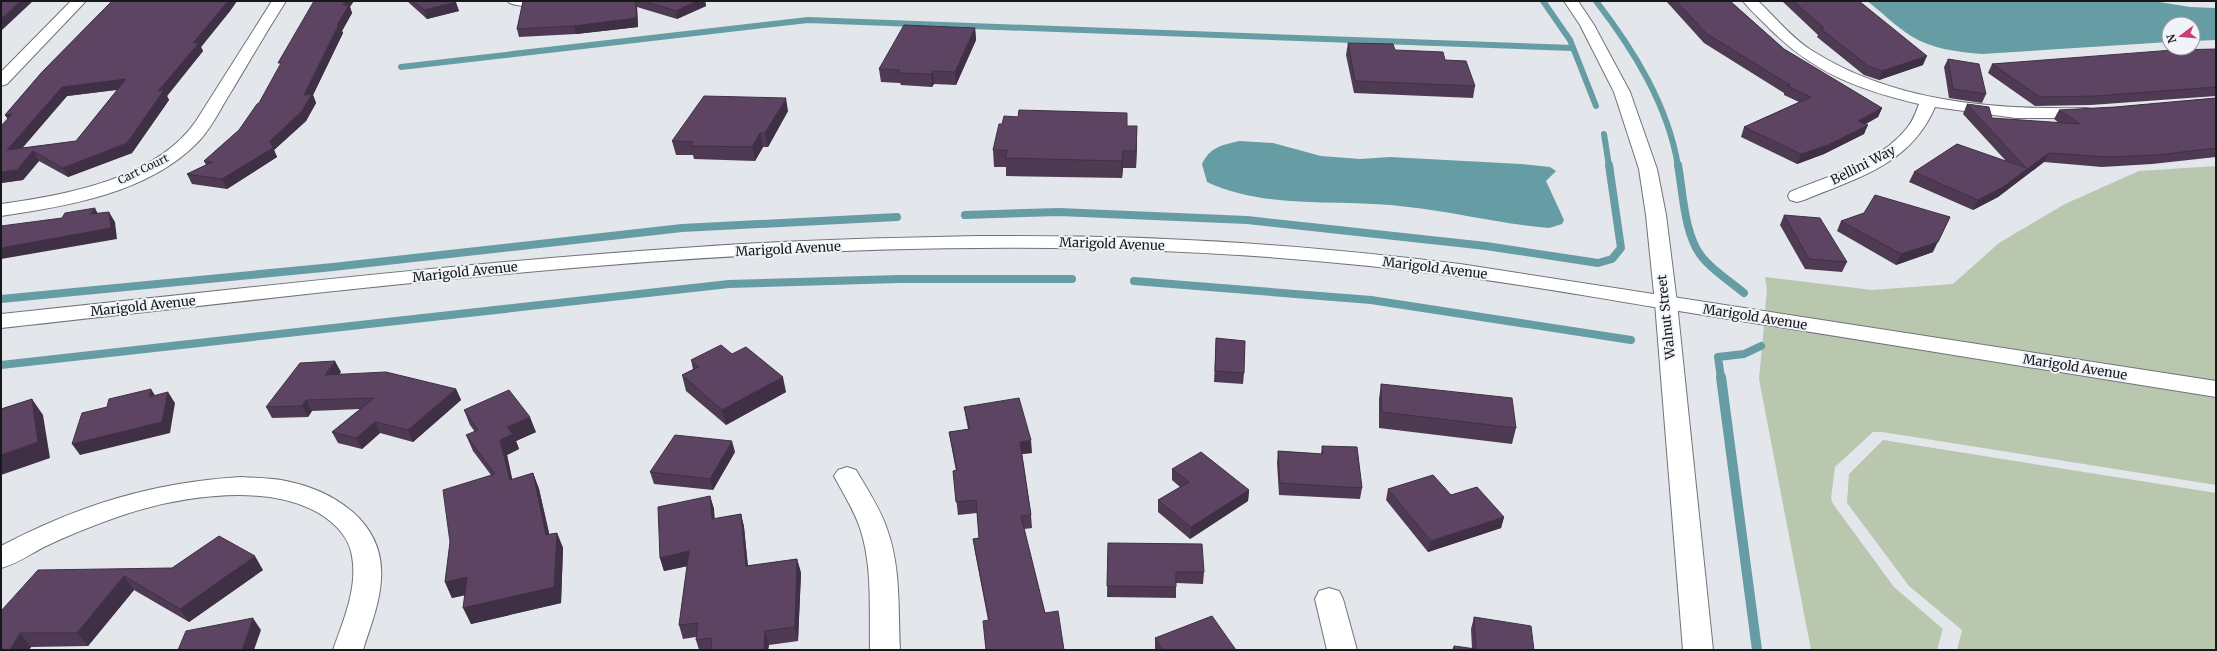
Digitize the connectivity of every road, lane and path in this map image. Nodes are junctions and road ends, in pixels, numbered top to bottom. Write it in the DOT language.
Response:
graph roads {
  1 [pos="79,1"];
  2 [pos="279,1"];
  3 [pos="514,1"];
  4 [pos="594,1"];
  5 [pos="1571,1"];
  6 [pos="1750,1"];
  7 [pos="1,81"];
  8 [pos="1929,101"];
  9 [pos="2101,111"];
  10 [pos="1797,196"];
  11 [pos="1,210"];
  12 [pos="1666,303"];
  13 [pos="1,321"];
  14 [pos="2216,389"];
  15 [pos="847,476"];
  16 [pos="1,558"];
  17 [pos="1329,599"];
  18 [pos="348,650"];
  19 [pos="884,650"];
  20 [pos="1342,650"];
  21 [pos="1698,650"];
  1 -- 7 [label="street"];
  2 -- 11 [label="street, Cart Court"];
  3 -- 4 [label="street"];
  5 -- 12 [label="street, Walnut Street"];
  6 -- 8 [label="street"];
  8 -- 9 [label="street"];
  8 -- 10 [label="street, Bellini Way"];
  12 -- 13 [label="street, Marigold Avenue"];
  12 -- 14 [label="street, Marigold Avenue"];
  12 -- 21 [label="street, Walnut Street"];
  15 -- 19 [label="street"];
  16 -- 18 [label="street"];
  17 -- 20 [label="street"];
}
